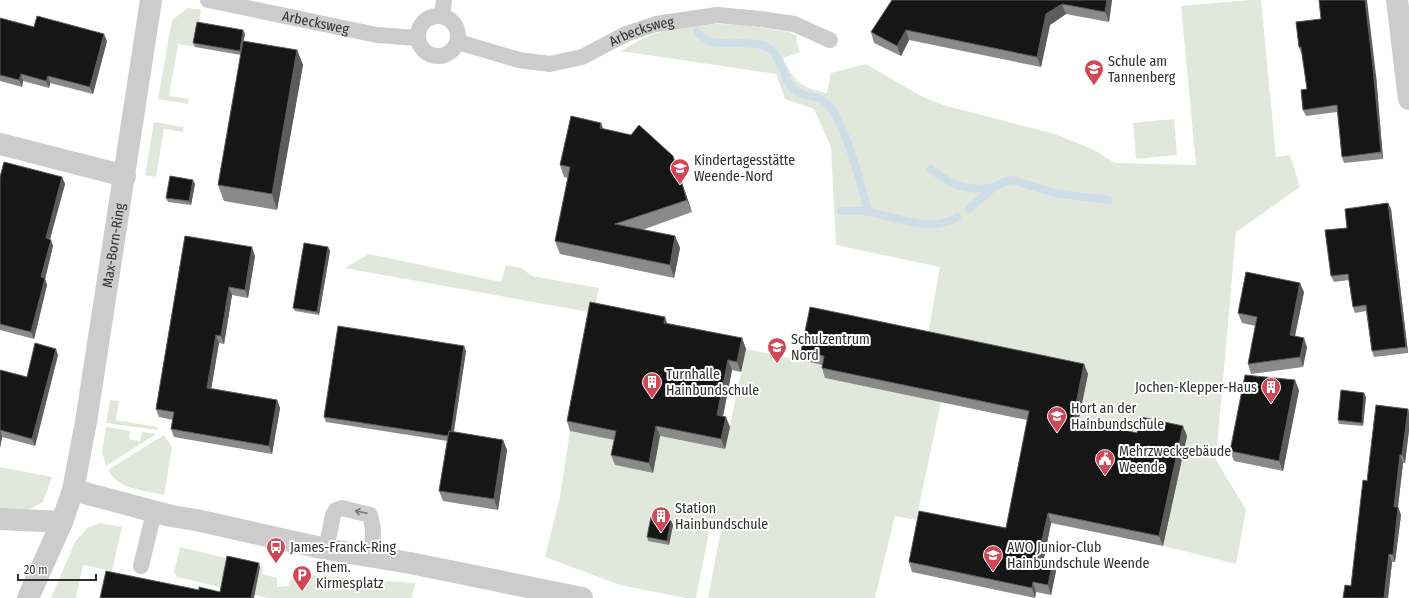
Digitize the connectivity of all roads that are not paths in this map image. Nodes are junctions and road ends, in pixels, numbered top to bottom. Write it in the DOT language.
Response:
graph roads {
  1 [pos="151,0"];
  2 [pos="213,0"];
  3 [pos="444,0"];
  4 [pos="1397,0"];
  5 [pos="442,16"];
  6 [pos="418,38"];
  7 [pos="830,40"];
  8 [pos="458,42"];
  9 [pos="1409,99"];
  10 [pos="0,144"];
  11 [pos="125,176"];
  12 [pos="72,490"];
  13 [pos="163,514"];
  14 [pos="0,520"];
  15 [pos="62,522"];
  16 [pos="326,550"];
  17 [pos="372,557"];
  18 [pos="142,566"];
  19 [pos="28,598"];
  20 [pos="582,598"];
  1 -- 11 [label="street, Max-Born-Ring"];
  2 -- 6 [label="lane, Arbecksweg"];
  3 -- 5 [label="lane"];
  4 -- 9 [label="street"];
  5 -- 6 [label="lane"];
  5 -- 8 [label="lane"];
  6 -- 8 [label="lane"];
  7 -- 8 [label="lane, Arbecksweg"];
  10 -- 11 [label="street"];
  11 -- 12 [label="street, Max-Born-Ring"];
  12 -- 13 [label="street"];
  12 -- 15 [label="street"];
  13 -- 16 [label="street"];
  13 -- 18 [label="lane"];
  14 -- 15 [label="street"];
  15 -- 19 [label="street"];
  16 -- 17 [label="street"];
  17 -- 16 [label="lane, one-way"];
  17 -- 20 [label="street"];
}
